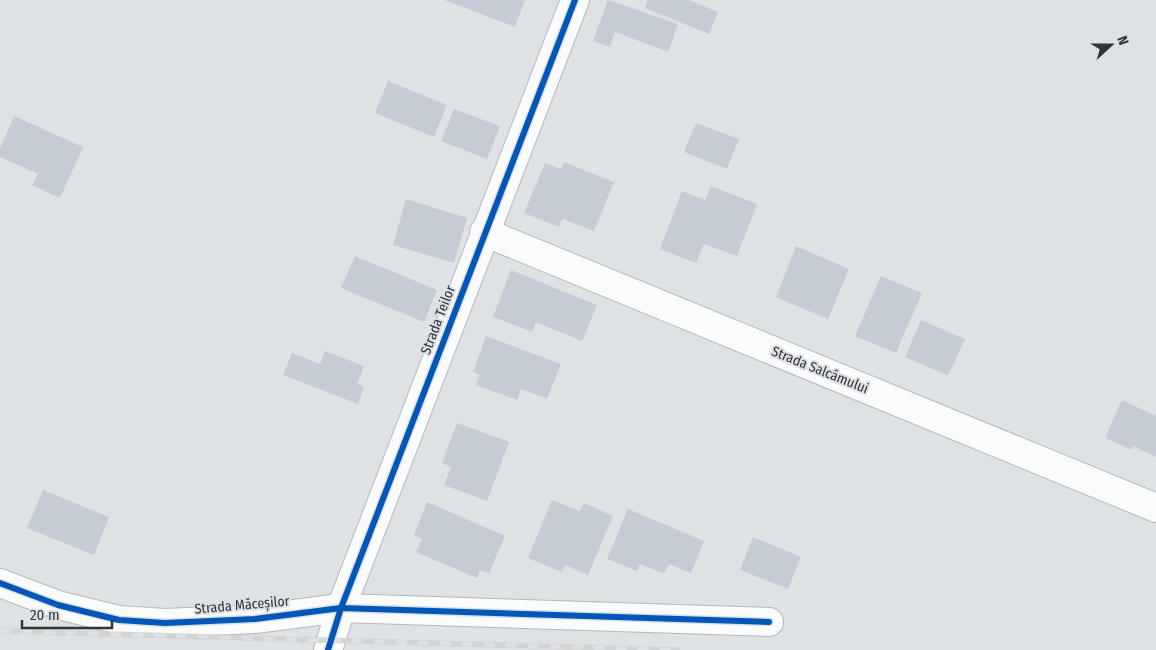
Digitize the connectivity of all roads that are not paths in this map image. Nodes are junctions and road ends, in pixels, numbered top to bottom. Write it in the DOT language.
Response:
graph roads {
  1 [pos="575,0"];
  2 [pos="484,232"];
  3 [pos="1156,508"];
  4 [pos="0,583"];
  5 [pos="341,608"];
  6 [pos="769,622"];
  7 [pos="328,650"];
  1 -- 2 [label="street, Strada Teilor"];
  2 -- 3 [label="street, Strada Salcâmului"];
  2 -- 5 [label="street, Strada Teilor"];
  4 -- 5 [label="street, Strada Măceșilor"];
  5 -- 6 [label="street, Strada Măceșilor"];
  5 -- 7 [label="street, Strada Teilor"];
}
